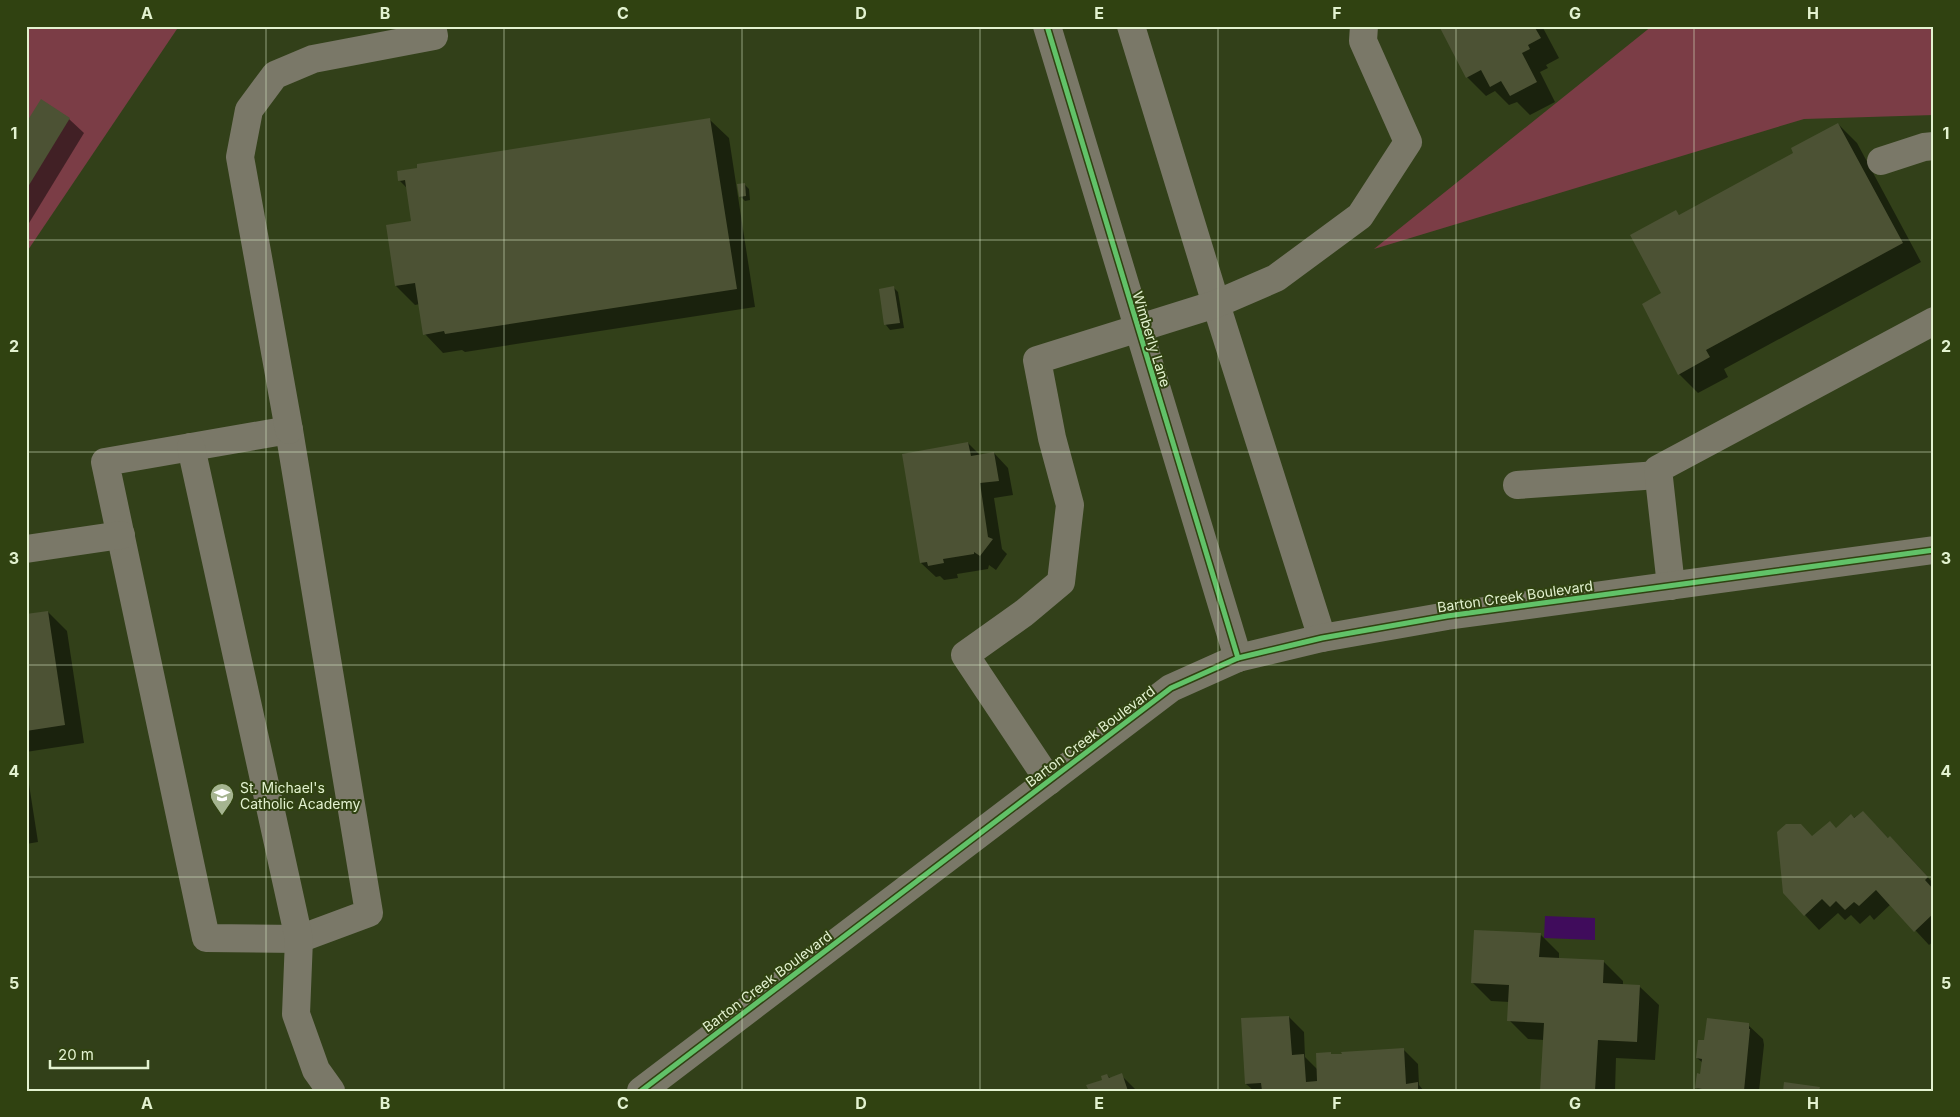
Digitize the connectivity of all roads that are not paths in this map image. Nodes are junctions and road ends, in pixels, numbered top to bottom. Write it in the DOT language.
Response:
graph roads {
  1 [pos="432,26"];
  2 [pos="1047,26"];
  3 [pos="1131,26"];
  4 [pos="1364,26"];
  5 [pos="1934,146"];
  6 [pos="1881,161"];
  7 [pos="1216,304"];
  8 [pos="1934,321"];
  9 [pos="1137,329"];
  10 [pos="289,430"];
  11 [pos="191,447"];
  12 [pos="1658,475"];
  13 [pos="1517,485"];
  14 [pos="121,535"];
  15 [pos="26,549"];
  16 [pos="1934,550"];
  17 [pos="1671,586"];
  18 [pos="1322,638"];
  19 [pos="1238,658"];
  20 [pos="1049,781"];
  21 [pos="299,939"];
  22 [pos="332,1091"];
  23 [pos="642,1091"];
  1 -- 10 [label="street"];
  2 -- 9 [label="street, Wimberly Lane"];
  3 -- 7 [label="street"];
  4 -- 7 [label="street"];
  5 -- 6 [label="street"];
  7 -- 9 [label="street"];
  7 -- 18 [label="street"];
  8 -- 12 [label="street"];
  9 -- 19 [label="street, Wimberly Lane"];
  9 -- 20 [label="street"];
  10 -- 11 [label="street"];
  10 -- 21 [label="street"];
  11 -- 14 [label="street"];
  11 -- 21 [label="street"];
  12 -- 13 [label="street"];
  12 -- 17 [label="street"];
  14 -- 15 [label="street"];
  14 -- 21 [label="street"];
  16 -- 17 [label="street, Barton Creek Boulevard"];
  17 -- 18 [label="street, Barton Creek Boulevard"];
  18 -- 19 [label="street, Barton Creek Boulevard"];
  19 -- 20 [label="street, Barton Creek Boulevard"];
  20 -- 23 [label="street, Barton Creek Boulevard"];
  21 -- 22 [label="street"];
}
